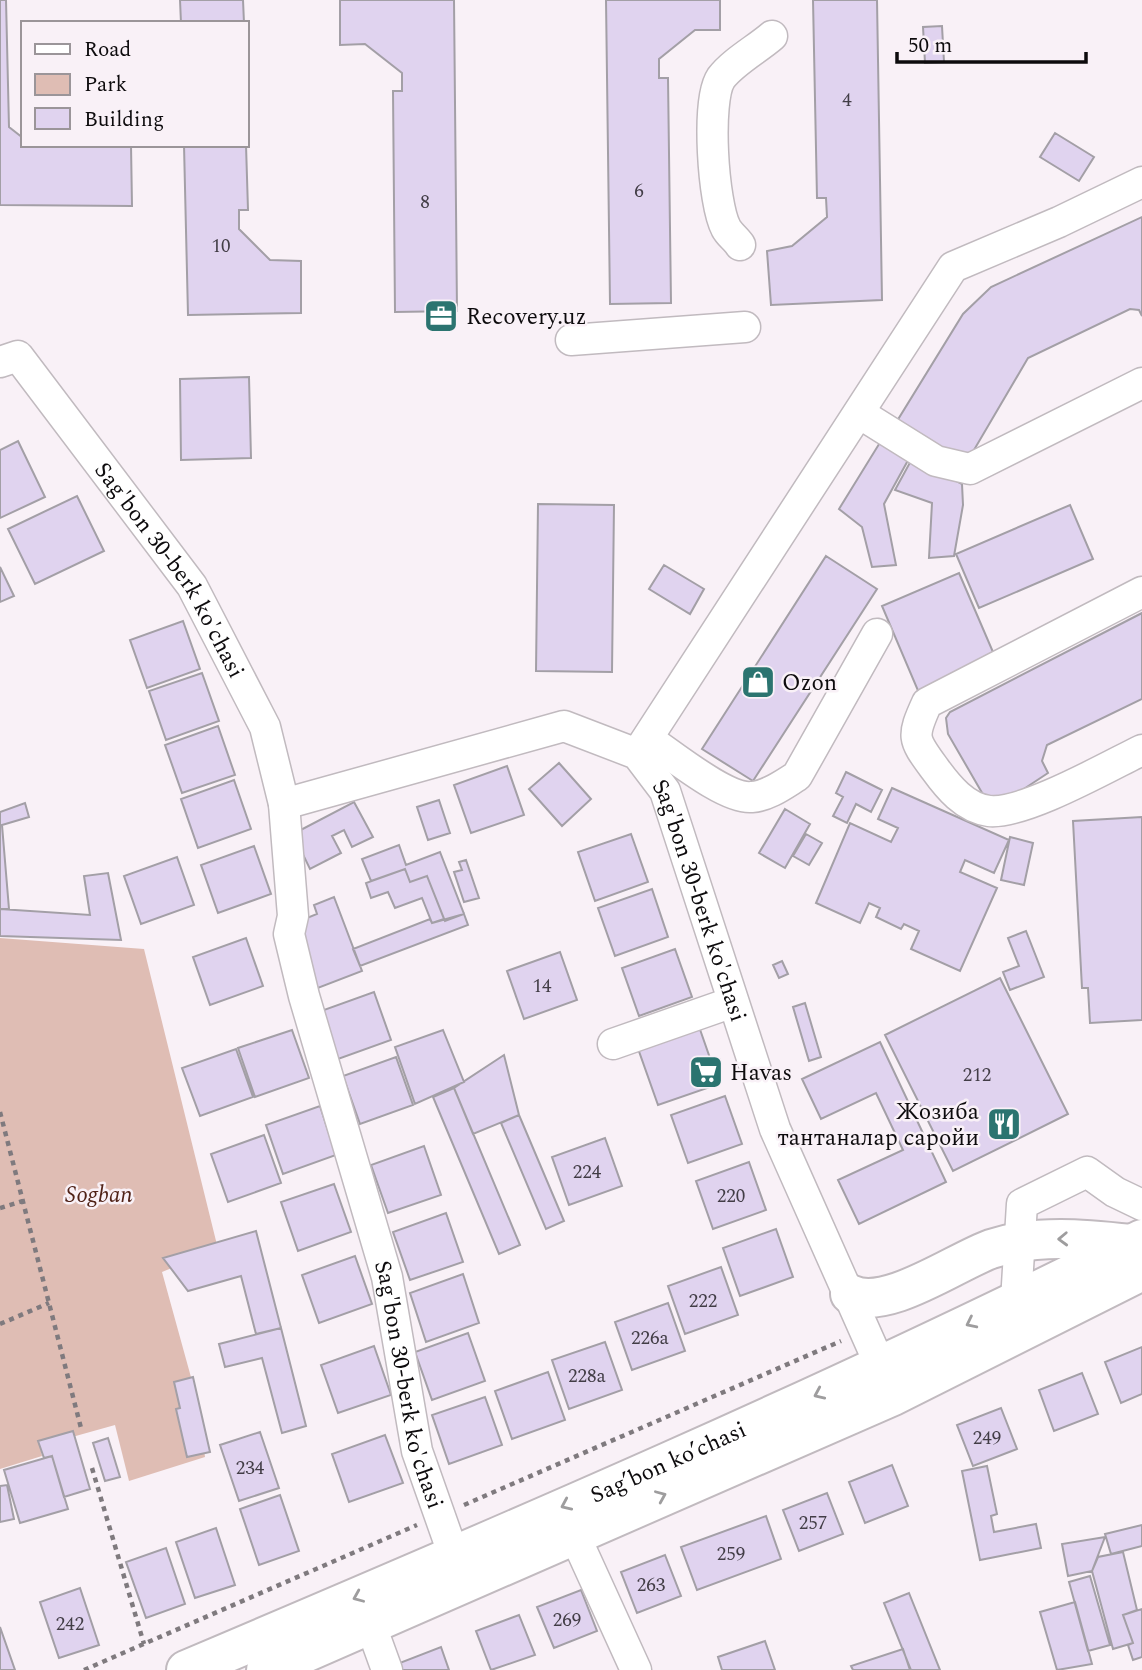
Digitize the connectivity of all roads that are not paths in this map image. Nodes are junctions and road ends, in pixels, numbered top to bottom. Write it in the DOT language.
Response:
graph roads {
  1 [pos="772,36"];
  2 [pos="1142,182"];
  3 [pos="740,244"];
  4 [pos="745,327"];
  5 [pos="570,340"];
  6 [pos="9,359"];
  7 [pos="1142,383"];
  8 [pos="859,413"];
  9 [pos="1142,592"];
  10 [pos="877,634"];
  11 [pos="643,746"];
  12 [pos="1142,750"];
  13 [pos="284,804"];
  14 [pos="733,1002"];
  15 [pos="613,1044"];
  16 [pos="1142,1205"];
  17 [pos="1019,1244"];
  18 [pos="1138,1252"];
  19 [pos="850,1294"];
  20 [pos="1016,1301"];
  21 [pos="887,1381"];
  22 [pos="574,1534"];
  23 [pos="454,1556"];
  24 [pos="370,1623"];
  25 [pos="186,1670"];
  26 [pos="266,1670"];
  27 [pos="387,1670"];
  28 [pos="636,1670"];
  1 -- 3 [label="street"];
  2 -- 8 [label="street"];
  4 -- 5 [label="street"];
  6 -- 13 [label="street, Sag'bon 30-berk ko'chasi"];
  7 -- 8 [label="street"];
  8 -- 11 [label="street"];
  9 -- 12 [label="street"];
  10 -- 11 [label="street"];
  11 -- 13 [label="street, Sag'bon 30-berk ko'chasi"];
  11 -- 14 [label="street, Sag'bon 30-berk ko'chasi"];
  13 -- 23 [label="street, Sag'bon 30-berk ko'chasi"];
  14 -- 15 [label="street"];
  14 -- 19 [label="street, Sag'bon 30-berk ko'chasi"];
  16 -- 17 [label="street"];
  18 -- 17 [label="main road, one-way"];
  17 -- 19 [label="main road"];
  17 -- 20 [label="street"];
  18 -- 20 [label="main road, Sag’bon ko’chasi"];
  18 -- 21 [label="main road, Sag’bon ko’chasi"];
  19 -- 21 [label="street, Sag'bon 30-berk ko'chasi"];
  20 -- 21 [label="main road, Sag’bon ko’chasi, one-way"];
  22 -- 21 [label="main road, Sag’bon ko’chasi, one-way"];
  21 -- 23 [label="main road, Sag’bon ko’chasi, one-way"];
  22 -- 24 [label="main road, Sag’bon ko’chasi"];
  22 -- 28 [label="street"];
  23 -- 25 [label="main road, Sag’bon ko’chasi, one-way"];
  24 -- 26 [label="main road, Sag’bon ko’chasi"];
  24 -- 27 [label="street"];
}
